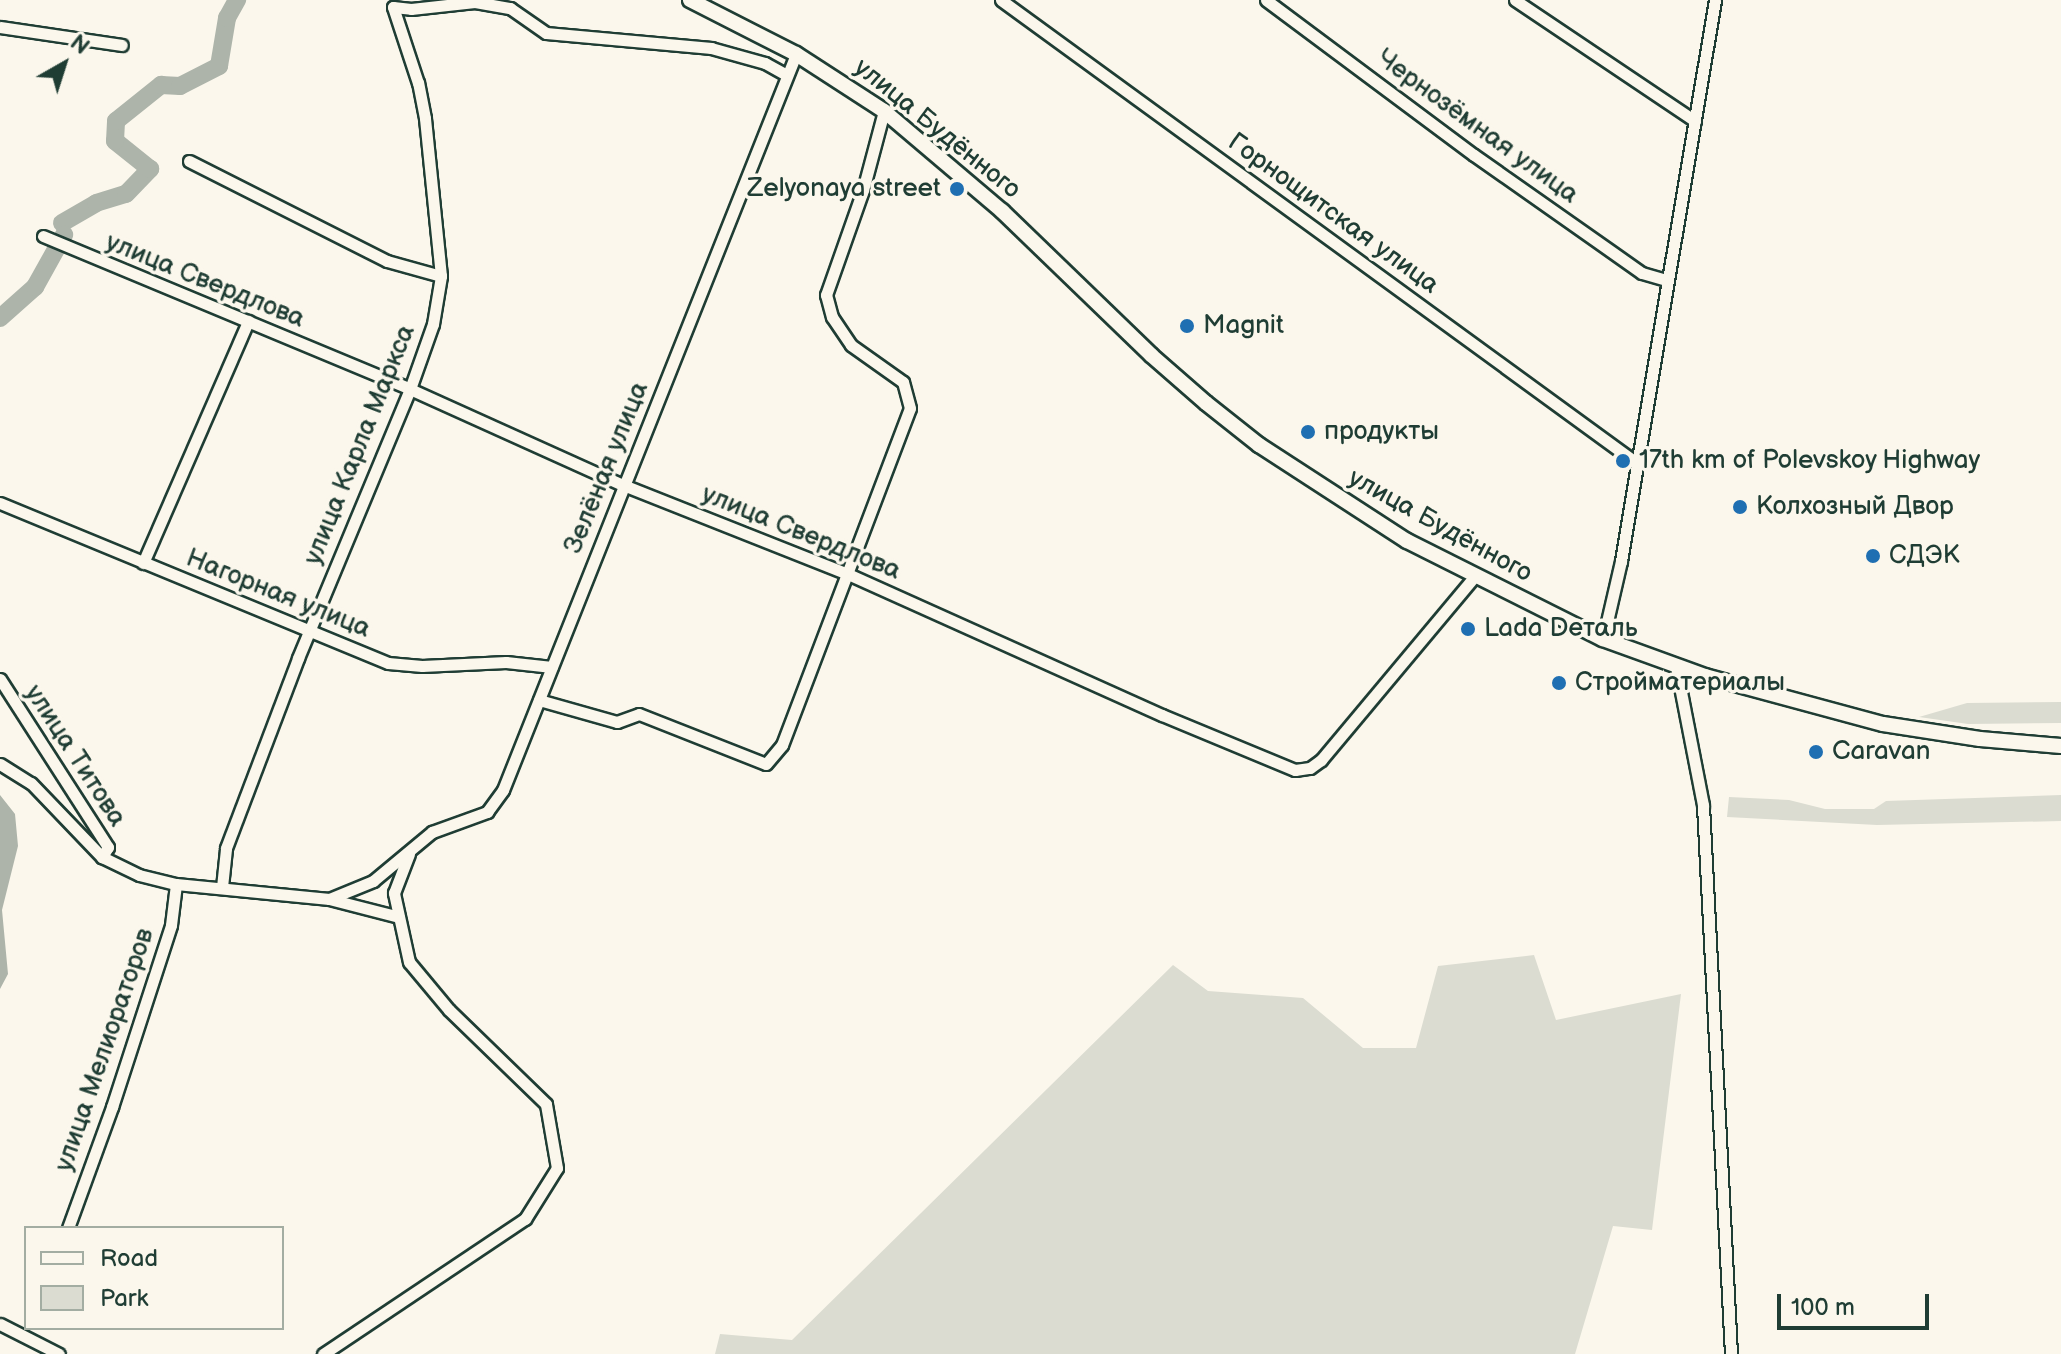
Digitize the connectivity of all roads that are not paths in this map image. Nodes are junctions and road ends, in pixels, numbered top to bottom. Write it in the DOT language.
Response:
graph roads {
  1 [pos="690,0"];
  2 [pos="1001,0"];
  3 [pos="1266,0"];
  4 [pos="1515,0"];
  5 [pos="1715,0"];
  6 [pos="388,4"];
  7 [pos="0,27"];
  8 [pos="122,45"];
  9 [pos="796,54"];
  10 [pos="787,75"];
  11 [pos="884,111"];
  12 [pos="1695,121"];
  13 [pos="189,161"];
  14 [pos="43,236"];
  15 [pos="441,276"];
  16 [pos="1667,280"];
  17 [pos="248,321"];
  18 [pos="410,389"];
  19 [pos="1638,464"];
  20 [pos="623,485"];
  21 [pos="0,503"];
  22 [pos="143,563"];
  23 [pos="848,574"];
  24 [pos="1474,577"];
  25 [pos="309,631"];
  26 [pos="1603,639"];
  27 [pos="1676,666"];
  28 [pos="552,667"];
  29 [pos="0,679"];
  30 [pos="539,700"];
  31 [pos="2061,746"];
  32 [pos="0,764"];
  33 [pos="409,853"];
  34 [pos="102,857"];
  35 [pos="176,884"];
  36 [pos="222,887"];
  37 [pos="329,899"];
  38 [pos="399,917"];
  39 [pos="69,1226"];
  40 [pos="0,1324"];
  41 [pos="25,1332"];
  42 [pos="59,1354"];
  43 [pos="323,1354"];
  44 [pos="1731,1354"];
  1 -- 9 [label="main road, улица Будённого"];
  2 -- 19 [label="street, Горнощитская улица"];
  3 -- 16 [label="street, Чернозёмная улица"];
  4 -- 12 [label="street"];
  5 -- 12 [label="street"];
  6 -- 10 [label="street"];
  6 -- 15 [label="street, улица Карла Маркса"];
  7 -- 8 [label="street"];
  9 -- 10 [label="street, Зелёная улица"];
  9 -- 11 [label="main road, улица Будённого"];
  10 -- 20 [label="street, Зелёная улица"];
  11 -- 23 [label="street"];
  11 -- 24 [label="main road, улица Будённого"];
  12 -- 16 [label="street"];
  13 -- 15 [label="street"];
  14 -- 17 [label="street, улица Свердлова"];
  15 -- 18 [label="street, улица Карла Маркса"];
  16 -- 19 [label="street"];
  17 -- 18 [label="street, улица Свердлова"];
  17 -- 22 [label="street"];
  18 -- 20 [label="street, улица Свердлова"];
  18 -- 25 [label="street, улица Карла Маркса"];
  19 -- 26 [label="street"];
  20 -- 23 [label="street, улица Свердлова"];
  20 -- 28 [label="street, Зелёная улица"];
  21 -- 22 [label="street, Нагорная улица"];
  22 -- 25 [label="street, Нагорная улица"];
  23 -- 24 [label="street, улица Свердлова"];
  23 -- 30 [label="street"];
  24 -- 26 [label="main road, улица Будённого"];
  25 -- 28 [label="street, Нагорная улица"];
  25 -- 36 [label="street, улица Карла Маркса"];
  26 -- 27 [label="main road, улица Будённого"];
  27 -- 31 [label="main road, улица Будённого"];
  27 -- 44 [label="street"];
  28 -- 30 [label="street, Зелёная улица"];
  29 -- 34 [label="street, улица Титова"];
  30 -- 33 [label="street, Зелёная улица"];
  32 -- 34 [label="street"];
  33 -- 37 [label="street, Зелёная улица"];
  33 -- 38 [label="street"];
  34 -- 35 [label="street"];
  35 -- 36 [label="street"];
  35 -- 39 [label="street, улица Мелиораторов"];
  36 -- 37 [label="street"];
  37 -- 38 [label="street"];
  38 -- 43 [label="street"];
  40 -- 41 [label="street"];
  41 -- 42 [label="street"];
}
